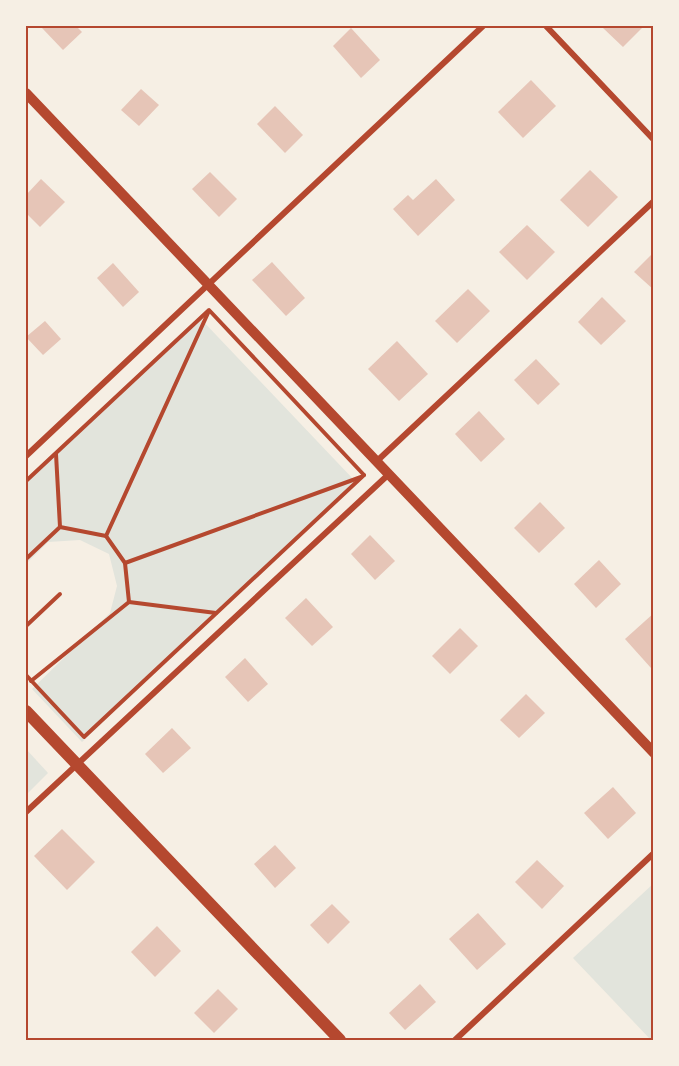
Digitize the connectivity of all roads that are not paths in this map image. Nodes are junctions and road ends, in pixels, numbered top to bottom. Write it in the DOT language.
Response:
graph roads {
  1 [pos="483,26"];
  2 [pos="546,26"];
  3 [pos="26,93"];
  4 [pos="654,140"];
  5 [pos="654,201"];
  6 [pos="208,283"];
  7 [pos="26,456"];
  8 [pos="377,461"];
  9 [pos="389,474"];
  10 [pos="26,711"];
  11 [pos="654,753"];
  12 [pos="76,764"];
  13 [pos="26,812"];
  14 [pos="654,853"];
  15 [pos="340,1041"];
  16 [pos="455,1041"];
  1 -- 6 [label="street"];
  2 -- 4 [label="street"];
  3 -- 6 [label="street"];
  5 -- 8 [label="street"];
  6 -- 7 [label="street"];
  6 -- 8 [label="street"];
  8 -- 9 [label="street"];
  9 -- 11 [label="street"];
  9 -- 12 [label="street"];
  10 -- 12 [label="main road"];
  12 -- 13 [label="street"];
  12 -- 15 [label="main road"];
  14 -- 16 [label="street"];
}
